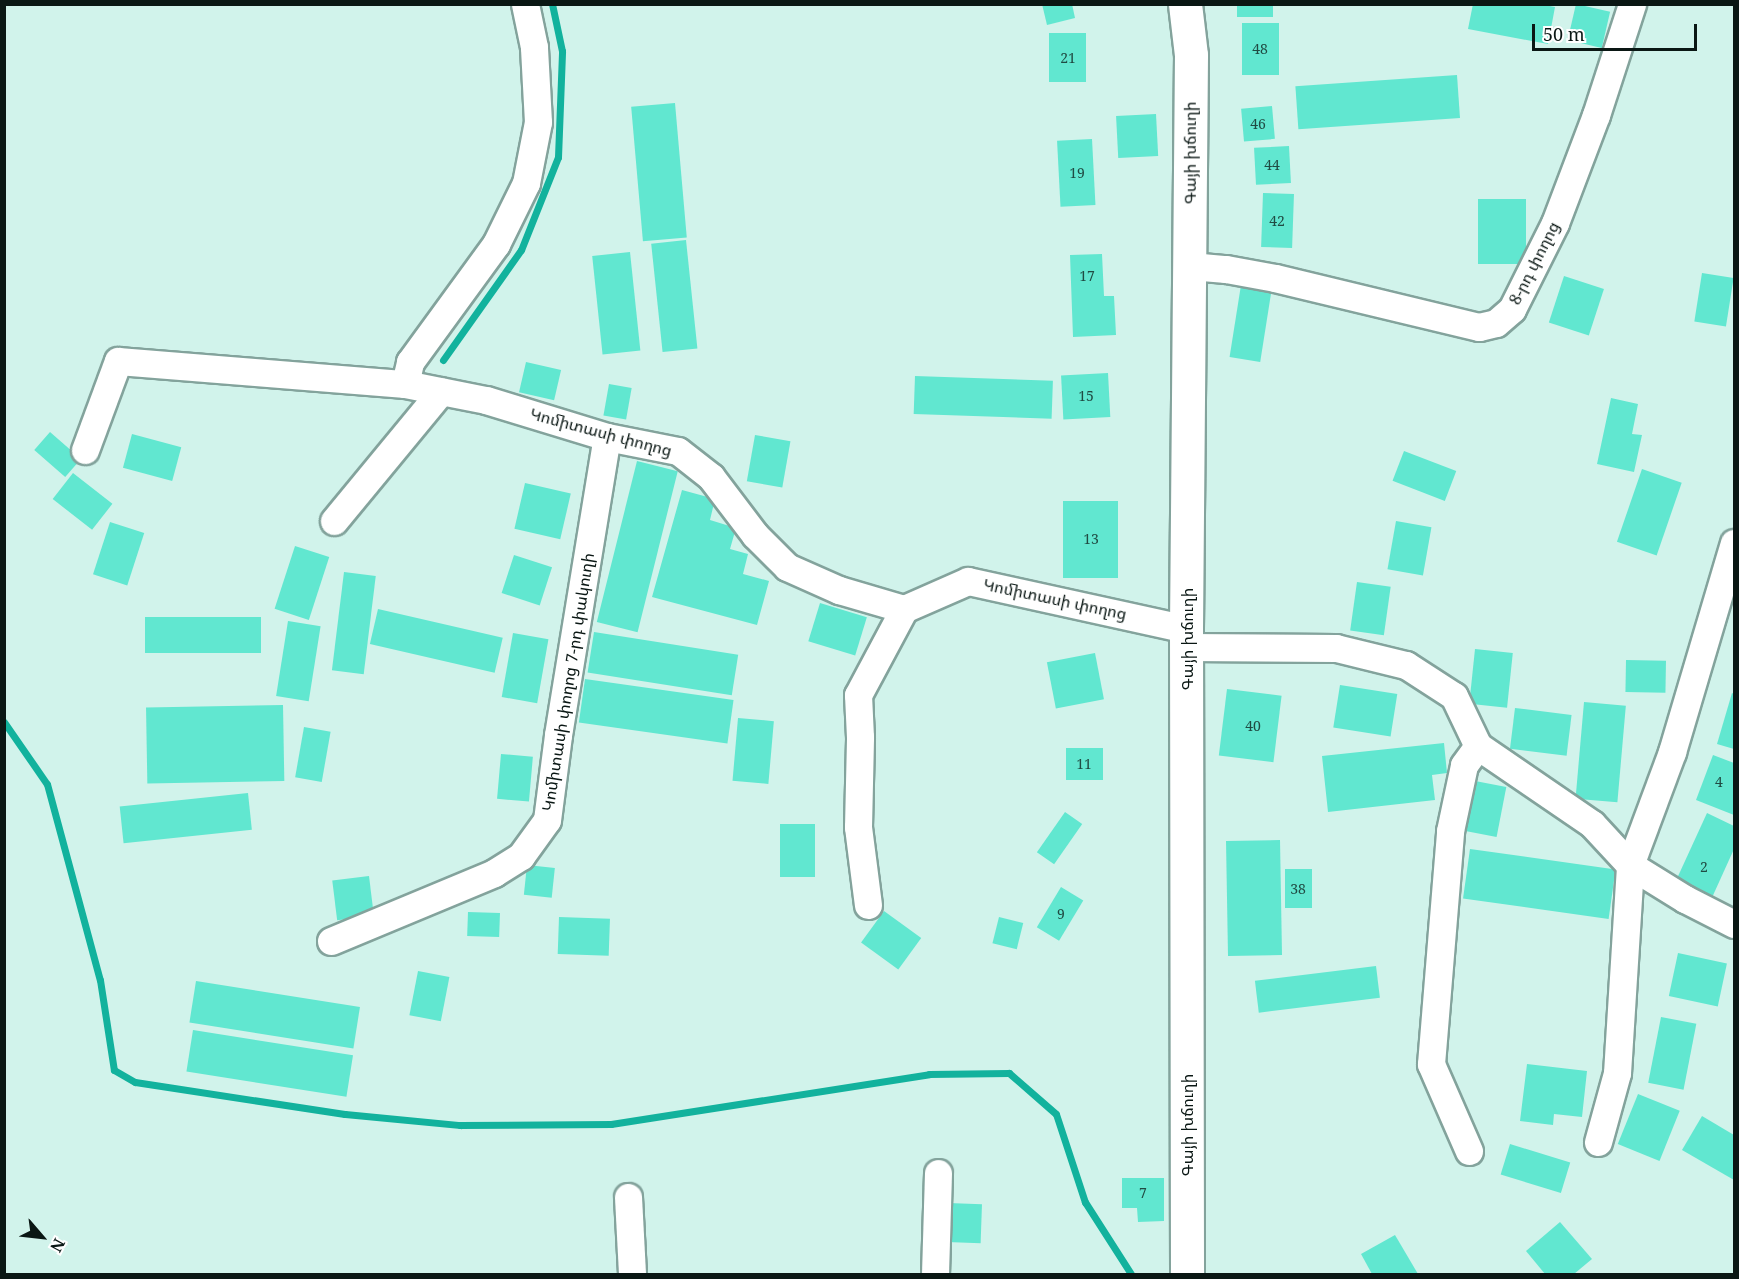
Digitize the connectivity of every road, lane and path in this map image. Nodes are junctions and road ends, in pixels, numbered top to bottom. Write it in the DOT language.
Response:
graph roads {
  1 [pos="525,4"];
  2 [pos="1185,4"];
  3 [pos="1632,4"];
  4 [pos="1190,266"];
  5 [pos="405,384"];
  6 [pos="441,391"];
  7 [pos="607,437"];
  8 [pos="85,450"];
  9 [pos="334,521"];
  10 [pos="1734,543"];
  11 [pos="904,609"];
  12 [pos="1186,638"];
  13 [pos="1478,746"];
  14 [pos="1630,865"];
  15 [pos="868,905"];
  16 [pos="1734,924"];
  17 [pos="331,940"];
  18 [pos="1598,1142"];
  19 [pos="1469,1151"];
  20 [pos="938,1173"];
  21 [pos="628,1197"];
  22 [pos="632,1275"];
  23 [pos="935,1275"];
  24 [pos="1187,1275"];
  1 -- 5 [label="street"];
  2 -- 4 [label="main road, Գայի խճուղի"];
  3 -- 4 [label="street, 8-րդ փողոց"];
  4 -- 12 [label="main road, Գայի խճուղի"];
  5 -- 6 [label="street, Կոմիտասի փողոց"];
  5 -- 8 [label="street, Կոմիտասի փողոց"];
  6 -- 7 [label="street, Կոմիտասի փողոց"];
  6 -- 9 [label="street"];
  7 -- 11 [label="street, Կոմիտասի փողոց"];
  7 -- 17 [label="street, Կոմիտասի փողոց 7-րդ փակուղի"];
  10 -- 14 [label="street"];
  11 -- 12 [label="street, Կոմիտասի փողոց"];
  11 -- 15 [label="street"];
  12 -- 13 [label="street, Կոմիտասի փողոց"];
  12 -- 24 [label="main road, Գայի խճուղի"];
  13 -- 14 [label="street, Կոմիտասի փողոց"];
  13 -- 19 [label="street"];
  14 -- 16 [label="street, Կոմիտասի փողոց"];
  14 -- 18 [label="street"];
  20 -- 23 [label="street"];
  21 -- 22 [label="street"];
}
